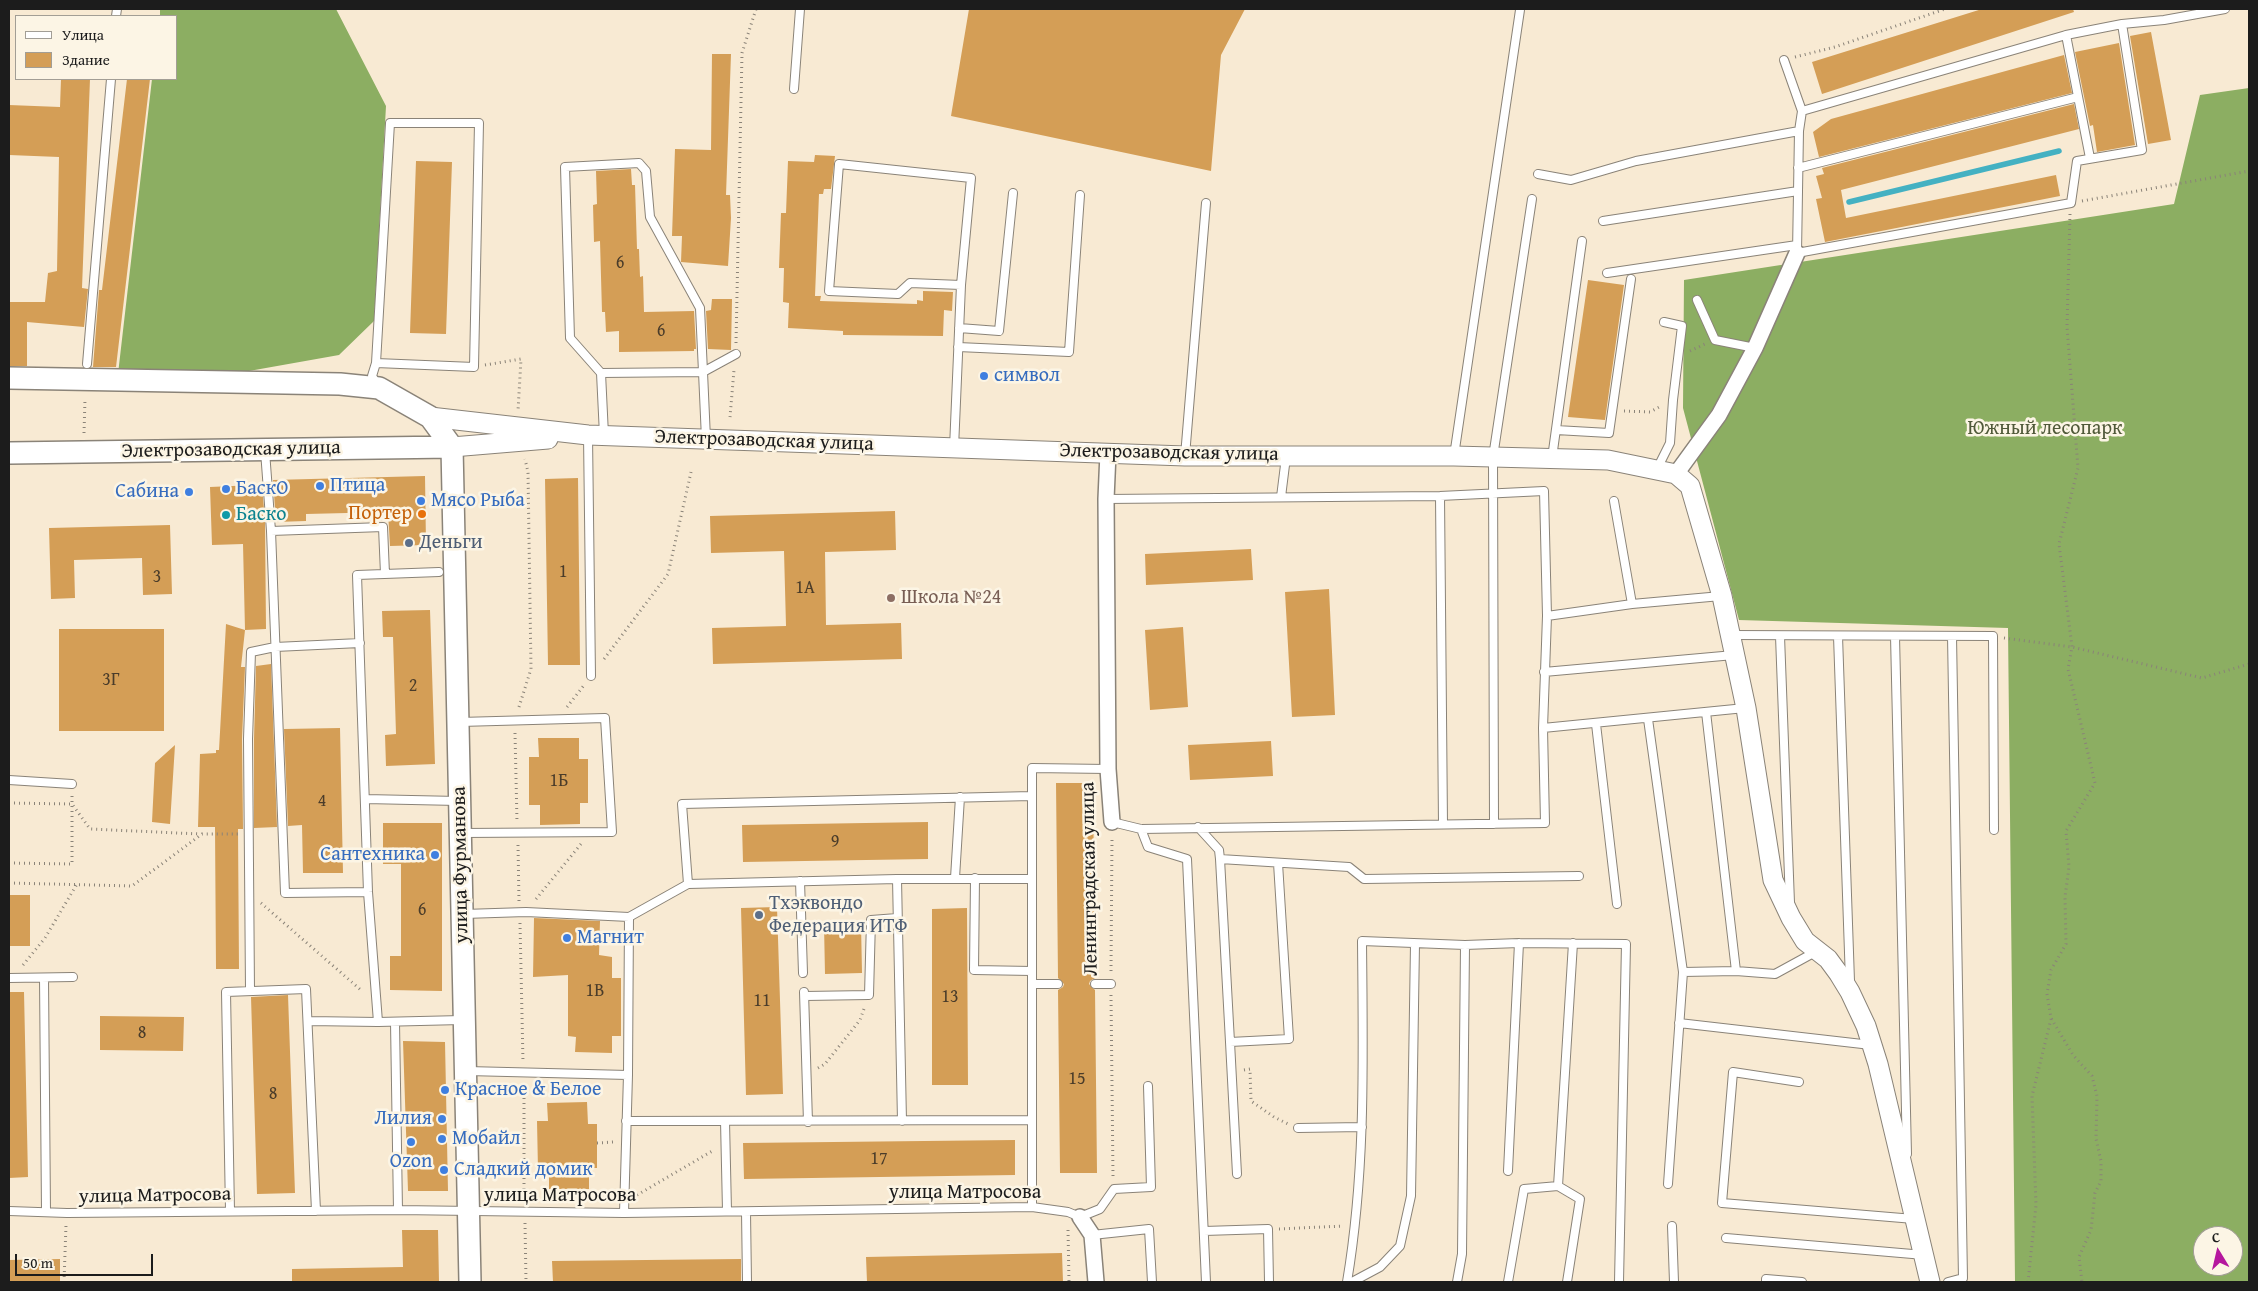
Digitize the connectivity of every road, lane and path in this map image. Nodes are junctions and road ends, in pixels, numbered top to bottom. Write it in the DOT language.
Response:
graph roads {
  1 [pos="756,9"];
  2 [pos="800,9"];
  3 [pos="1945,9"];
  4 [pos="2225,9"];
  5 [pos="1520,10"];
  6 [pos="2122,24"];
  7 [pos="2066,35"];
  8 [pos="1784,60"];
  9 [pos="111,80"];
  10 [pos="794,89"];
  11 [pos="2078,97"];
  12 [pos="1802,111"];
  13 [pos="1799,131"];
  14 [pos="2090,158"];
  15 [pos="1798,168"];
  16 [pos="2249,171"];
  17 [pos="1538,174"];
  18 [pos="1798,191"];
  19 [pos="1013,193"];
  20 [pos="1080,194"];
  21 [pos="1532,199"];
  22 [pos="1206,203"];
  23 [pos="2070,203"];
  24 [pos="1603,221"];
  25 [pos="1582,241"];
  26 [pos="1797,249"];
  27 [pos="1606,273"];
  28 [pos="1631,279"];
  29 [pos="961,285"];
  30 [pos="1697,300"];
  31 [pos="1664,322"];
  32 [pos="959,328"];
  33 [pos="1715,340"];
  34 [pos="958,347"];
  35 [pos="1755,348"];
  36 [pos="736,354"];
  37 [pos="1680,356"];
  38 [pos="376,363"];
  39 [pos="87,364"];
  40 [pos="474,367"];
  41 [pos="703,372"];
  42 [pos="601,373"];
  43 [pos="9,378"];
  44 [pos="379,388"];
  45 [pos="85,399"];
  46 [pos="1672,400"];
  47 [pos="1613,410"];
  48 [pos="430,417"];
  49 [pos="730,417"];
  50 [pos="1556,430"];
  51 [pos="518,434"];
  52 [pos="596,435"];
  53 [pos="706,438"];
  54 [pos="84,439"];
  55 [pos="452,447"];
  56 [pos="954,448"];
  57 [pos="265,450"];
  58 [pos="1108,453"];
  59 [pos="9,454"];
  60 [pos="1185,456"];
  61 [pos="1286,456"];
  62 [pos="1454,456"];
  63 [pos="1493,457"];
  64 [pos="1552,458"];
  65 [pos="1657,469"];
  66 [pos="691,472"];
  67 [pos="1676,474"];
  68 [pos="1493,494"];
  69 [pos="1440,496"];
  70 [pos="1281,497"];
  71 [pos="1106,499"];
  72 [pos="1614,501"];
  73 [pos="271,531"];
  74 [pos="439,572"];
  75 [pos="385,574"];
  76 [pos="1722,596"];
  77 [pos="1632,604"];
  78 [pos="1546,616"];
  79 [pos="1731,635"];
  80 [pos="1780,636"];
  81 [pos="1838,636"];
  82 [pos="1895,636"];
  83 [pos="1952,636"];
  84 [pos="1993,636"];
  85 [pos="360,643"];
  86 [pos="275,647"];
  87 [pos="2072,647"];
  88 [pos="1735,655"];
  89 [pos="2249,664"];
  90 [pos="1544,672"];
  91 [pos="591,676"];
  92 [pos="1746,708"];
  93 [pos="1706,712"];
  94 [pos="1648,718"];
  95 [pos="557,720"];
  96 [pos="514,721"];
  97 [pos="458,722"];
  98 [pos="1596,724"];
  99 [pos="1543,728"];
  100 [pos="1108,769"];
  101 [pos="9,780"];
  102 [pos="72,784"];
  103 [pos="1032,796"];
  104 [pos="960,797"];
  105 [pos="365,799"];
  106 [pos="460,801"];
  107 [pos="9,803"];
  108 [pos="72,804"];
  109 [pos="1112,822"];
  110 [pos="1443,824"];
  111 [pos="1494,824"];
  112 [pos="1198,827"];
  113 [pos="1141,829"];
  114 [pos="1994,830"];
  115 [pos="591,832"];
  116 [pos="249,833"];
  117 [pos="461,833"];
  118 [pos="518,833"];
  119 [pos="202,834"];
  120 [pos="1220,859"];
  121 [pos="9,863"];
  122 [pos="1278,863"];
  123 [pos="1579,876"];
  124 [pos="955,878"];
  125 [pos="975,878"];
  126 [pos="897,879"];
  127 [pos="1032,879"];
  128 [pos="800,881"];
  129 [pos="9,883"];
  130 [pos="77,884"];
  131 [pos="688,884"];
  132 [pos="368,892"];
  133 [pos="250,893"];
  134 [pos="1617,904"];
  135 [pos="523,913"];
  136 [pos="462,914"];
  137 [pos="629,917"];
  138 [pos="897,918"];
  139 [pos="1791,918"];
  140 [pos="1519,943"];
  141 [pos="1573,943"];
  142 [pos="1416,944"];
  143 [pos="1465,946"];
  144 [pos="1818,951"];
  145 [pos="1032,971"];
  146 [pos="1736,971"];
  147 [pos="1683,972"];
  148 [pos="803,973"];
  149 [pos="73,977"];
  150 [pos="11,978"];
  151 [pos="44,978"];
  152 [pos="1032,984"];
  153 [pos="1058,984"];
  154 [pos="1095,984"];
  155 [pos="1111,984"];
  156 [pos="250,991"];
  157 [pos="1850,992"];
  158 [pos="869,995"];
  159 [pos="376,1002"];
  160 [pos="2051,1018"];
  161 [pos="464,1020"];
  162 [pos="308,1021"];
  163 [pos="378,1022"];
  164 [pos="395,1022"];
  165 [pos="1679,1023"];
  166 [pos="1230,1042"];
  167 [pos="1872,1045"];
  168 [pos="465,1070"];
  169 [pos="1232,1070"];
  170 [pos="523,1072"];
  171 [pos="628,1075"];
  172 [pos="807,1075"];
  173 [pos="1799,1082"];
  174 [pos="1148,1086"];
  175 [pos="1032,1120"];
  176 [pos="626,1121"];
  177 [pos="902,1121"];
  178 [pos="725,1122"];
  179 [pos="808,1122"];
  180 [pos="1362,1127"];
  181 [pos="1298,1128"];
  182 [pos="726,1145"];
  183 [pos="1508,1171"];
  184 [pos="1237,1174"];
  185 [pos="1668,1184"];
  186 [pos="1558,1186"];
  187 [pos="1114,1189"];
  188 [pos="1908,1191"];
  189 [pos="1032,1207"];
  190 [pos="316,1210"];
  191 [pos="398,1210"];
  192 [pos="9,1211"];
  193 [pos="230,1211"];
  194 [pos="468,1211"];
  195 [pos="727,1211"];
  196 [pos="46,1212"];
  197 [pos="524,1212"];
  198 [pos="746,1212"];
  199 [pos="67,1213"];
  200 [pos="624,1213"];
  201 [pos="1074,1214"];
  202 [pos="1915,1219"];
  203 [pos="1355,1226"];
  204 [pos="1672,1226"];
  205 [pos="1268,1229"];
  206 [pos="1204,1231"];
  207 [pos="1092,1235"];
  208 [pos="1726,1238"];
  209 [pos="1924,1254"];
  210 [pos="64,1282"];
  211 [pos="470,1282"];
  212 [pos="526,1282"];
  213 [pos="747,1282"];
  214 [pos="1069,1282"];
  215 [pos="1096,1282"];
  216 [pos="1152,1282"];
  217 [pos="1206,1282"];
  218 [pos="1269,1282"];
  219 [pos="1347,1282"];
  220 [pos="1352,1282"];
  221 [pos="1457,1282"];
  222 [pos="1508,1282"];
  223 [pos="1567,1282"];
  224 [pos="1619,1282"];
  225 [pos="1674,1282"];
  226 [pos="1766,1282"];
  227 [pos="1802,1282"];
  228 [pos="1930,1282"];
  229 [pos="1948,1282"];
  230 [pos="2028,1282"];
  231 [pos="2082,1282"];
  1 -- 36 [label="path"];
  2 -- 10 [label="lane"];
  3 -- 8 [label="path"];
  4 -- 6 [label="lane"];
  5 -- 62 [label="lane"];
  6 -- 7 [label="lane"];
  6 -- 14 [label="lane"];
  7 -- 11 [label="lane"];
  7 -- 12 [label="lane"];
  8 -- 12 [label="lane"];
  9 -- 39 [label="lane"];
  11 -- 14 [label="lane"];
  11 -- 15 [label="lane"];
  12 -- 13 [label="lane"];
  13 -- 15 [label="lane"];
  13 -- 17 [label="lane"];
  14 -- 23 [label="lane"];
  15 -- 18 [label="lane"];
  16 -- 23 [label="path"];
  18 -- 24 [label="lane"];
  18 -- 26 [label="lane"];
  19 -- 32 [label="lane"];
  20 -- 34 [label="lane"];
  21 -- 63 [label="lane"];
  22 -- 60 [label="lane"];
  23 -- 26 [label="lane"];
  23 -- 87 [label="path"];
  25 -- 50 [label="lane"];
  26 -- 27 [label="lane"];
  26 -- 35 [label="street"];
  28 -- 47 [label="lane"];
  29 -- 29 [label="lane"];
  29 -- 32 [label="lane"];
  30 -- 33 [label="lane"];
  31 -- 37 [label="lane"];
  32 -- 34 [label="lane"];
  33 -- 35 [label="lane"];
  33 -- 37 [label="path"];
  34 -- 56 [label="lane"];
  35 -- 67 [label="street"];
  36 -- 41 [label="lane"];
  36 -- 49 [label="path"];
  37 -- 46 [label="lane"];
  38 -- 40 [label="lane"];
  38 -- 40 [label="lane"];
  38 -- 44 [label="lane"];
  40 -- 51 [label="path"];
  41 -- 42 [label="lane"];
  41 -- 42 [label="lane"];
  41 -- 53 [label="lane"];
  42 -- 52 [label="lane"];
  43 -- 44 [label="main road, Электрозаводская улица"];
  44 -- 48 [label="main road, Электрозаводская улица"];
  45 -- 54 [label="path"];
  46 -- 47 [label="path"];
  46 -- 65 [label="lane"];
  47 -- 50 [label="lane"];
  48 -- 51 [label="street, Электрозаводская улица"];
  48 -- 55 [label="main road, Электрозаводская улица"];
  50 -- 64 [label="lane"];
  51 -- 52 [label="street, Электрозаводская улица"];
  51 -- 55 [label="street, Электрозаводская улица"];
  51 -- 96 [label="path"];
  52 -- 53 [label="street, Электрозаводская улица"];
  52 -- 91 [label="lane"];
  53 -- 56 [label="street, Электрозаводская улица"];
  55 -- 57 [label="main road, Электрозаводская улица"];
  55 -- 97 [label="main road, улица Фурманова"];
  56 -- 58 [label="street, Электрозаводская улица"];
  57 -- 59 [label="main road, Электрозаводская улица"];
  57 -- 73 [label="lane"];
  58 -- 60 [label="street, Электрозаводская улица"];
  58 -- 71 [label="street, Ленинградская улица"];
  60 -- 61 [label="street, Электрозаводская улица"];
  61 -- 62 [label="street, Электрозаводская улица"];
  61 -- 70 [label="lane"];
  62 -- 63 [label="street, Электрозаводская улица"];
  63 -- 64 [label="street, Электрозаводская улица"];
  63 -- 68 [label="lane"];
  64 -- 65 [label="street, Электрозаводская улица"];
  65 -- 67 [label="street, Электрозаводская улица"];
  66 -- 91 [label="path"];
  67 -- 76 [label="street"];
  68 -- 69 [label="lane"];
  68 -- 78 [label="lane"];
  68 -- 111 [label="lane"];
  69 -- 70 [label="lane"];
  69 -- 110 [label="lane"];
  70 -- 71 [label="lane"];
  71 -- 100 [label="street, Ленинградская улица"];
  72 -- 77 [label="lane"];
  73 -- 75 [label="lane"];
  73 -- 86 [label="lane"];
  74 -- 75 [label="lane"];
  75 -- 85 [label="lane"];
  76 -- 77 [label="lane"];
  76 -- 79 [label="street"];
  77 -- 78 [label="lane"];
  78 -- 90 [label="lane"];
  79 -- 80 [label="lane"];
  79 -- 88 [label="street"];
  80 -- 81 [label="lane"];
  80 -- 139 [label="lane"];
  81 -- 82 [label="lane"];
  81 -- 157 [label="lane"];
  82 -- 83 [label="lane"];
  82 -- 188 [label="lane"];
  83 -- 84 [label="lane"];
  83 -- 229 [label="lane"];
  84 -- 87 [label="path"];
  84 -- 114 [label="lane"];
  85 -- 86 [label="lane"];
  85 -- 105 [label="lane"];
  86 -- 116 [label="lane"];
  86 -- 132 [label="lane"];
  87 -- 89 [label="path"];
  87 -- 160 [label="path"];
  88 -- 90 [label="lane"];
  88 -- 92 [label="street"];
  90 -- 99 [label="lane"];
  91 -- 95 [label="path"];
  92 -- 93 [label="lane"];
  92 -- 139 [label="street"];
  93 -- 94 [label="lane"];
  93 -- 146 [label="lane"];
  94 -- 98 [label="lane"];
  94 -- 147 [label="lane"];
  95 -- 96 [label="lane"];
  95 -- 115 [label="lane"];
  96 -- 97 [label="lane"];
  96 -- 118 [label="path"];
  97 -- 106 [label="main road, улица Фурманова"];
  98 -- 99 [label="lane"];
  98 -- 134 [label="lane"];
  99 -- 111 [label="lane"];
  100 -- 103 [label="lane"];
  100 -- 109 [label="street, Ленинградская улица"];
  101 -- 102 [label="lane"];
  102 -- 108 [label="path"];
  103 -- 104 [label="lane"];
  103 -- 127 [label="lane"];
  104 -- 124 [label="lane"];
  104 -- 131 [label="lane"];
  105 -- 106 [label="lane"];
  105 -- 132 [label="lane"];
  106 -- 117 [label="main road, улица Фурманова"];
  107 -- 108 [label="path"];
  108 -- 119 [label="path"];
  108 -- 121 [label="path"];
  109 -- 113 [label="lane"];
  109 -- 155 [label="path, Ленинградская улица"];
  110 -- 111 [label="lane"];
  110 -- 112 [label="lane"];
  112 -- 113 [label="lane"];
  112 -- 120 [label="lane"];
  113 -- 206 [label="lane"];
  115 -- 118 [label="lane"];
  115 -- 135 [label="path"];
  116 -- 119 [label="path"];
  116 -- 133 [label="lane"];
  117 -- 118 [label="lane"];
  117 -- 136 [label="main road, улица Фурманова"];
  118 -- 135 [label="path"];
  119 -- 130 [label="path"];
  120 -- 122 [label="lane"];
  120 -- 166 [label="lane"];
  122 -- 123 [label="lane"];
  122 -- 166 [label="lane"];
  124 -- 125 [label="lane"];
  124 -- 126 [label="lane"];
  125 -- 127 [label="lane"];
  125 -- 145 [label="lane"];
  126 -- 128 [label="lane"];
  126 -- 138 [label="lane"];
  127 -- 145 [label="lane"];
  128 -- 131 [label="lane"];
  128 -- 148 [label="lane"];
  129 -- 130 [label="path"];
  130 -- 150 [label="path"];
  131 -- 137 [label="lane"];
  132 -- 159 [label="lane"];
  133 -- 156 [label="lane"];
  133 -- 159 [label="path"];
  135 -- 136 [label="lane"];
  135 -- 137 [label="lane"];
  135 -- 170 [label="path"];
  136 -- 161 [label="main road, улица Фурманова"];
  137 -- 171 [label="lane"];
  138 -- 158 [label="lane"];
  138 -- 177 [label="lane"];
  139 -- 144 [label="street"];
  140 -- 141 [label="lane"];
  140 -- 143 [label="lane"];
  140 -- 183 [label="lane"];
  141 -- 186 [label="lane"];
  141 -- 224 [label="lane"];
  142 -- 143 [label="lane"];
  142 -- 180 [label="lane"];
  142 -- 220 [label="lane"];
  143 -- 221 [label="lane"];
  144 -- 146 [label="lane"];
  144 -- 157 [label="street"];
  145 -- 152 [label="lane"];
  146 -- 147 [label="lane"];
  147 -- 165 [label="lane"];
  149 -- 151 [label="lane"];
  150 -- 151 [label="lane"];
  151 -- 196 [label="lane"];
  152 -- 153 [label="lane"];
  152 -- 175 [label="lane"];
  154 -- 155 [label="lane"];
  155 -- 187 [label="path, Ленинградская улица"];
  156 -- 162 [label="lane"];
  156 -- 193 [label="lane"];
  157 -- 167 [label="street"];
  158 -- 172 [label="path"];
  158 -- 172 [label="lane"];
  159 -- 163 [label="lane"];
  160 -- 230 [label="path"];
  160 -- 231 [label="path"];
  161 -- 164 [label="lane"];
  161 -- 168 [label="main road, улица Фурманова"];
  162 -- 163 [label="lane"];
  162 -- 190 [label="lane"];
  163 -- 164 [label="lane"];
  164 -- 191 [label="lane"];
  165 -- 167 [label="lane"];
  165 -- 185 [label="lane"];
  166 -- 169 [label="lane"];
  167 -- 188 [label="street"];
  168 -- 170 [label="lane"];
  168 -- 194 [label="main road, улица Фурманова"];
  169 -- 181 [label="path"];
  169 -- 184 [label="lane"];
  170 -- 171 [label="lane"];
  170 -- 197 [label="path"];
  171 -- 176 [label="lane"];
  172 -- 179 [label="lane"];
  173 -- 202 [label="lane"];
  174 -- 187 [label="lane"];
  175 -- 177 [label="lane"];
  175 -- 189 [label="lane"];
  176 -- 178 [label="lane"];
  176 -- 200 [label="lane"];
  177 -- 179 [label="lane"];
  178 -- 179 [label="lane"];
  178 -- 182 [label="lane"];
  180 -- 181 [label="lane"];
  180 -- 203 [label="lane"];
  182 -- 195 [label="lane"];
  182 -- 200 [label="path"];
  186 -- 222 [label="lane"];
  186 -- 223 [label="lane"];
  187 -- 201 [label="lane"];
  188 -- 202 [label="street"];
  189 -- 198 [label="lane, улица Матросова"];
  189 -- 201 [label="lane, улица Матросова"];
  190 -- 191 [label="lane, улица Матросова"];
  190 -- 193 [label="lane, улица Матросова"];
  191 -- 194 [label="lane, улица Матросова"];
  192 -- 196 [label="lane, улица Матросова"];
  193 -- 199 [label="lane, улица Матросова"];
  194 -- 197 [label="lane, улица Матросова"];
  194 -- 211 [label="main road, улица Фурманова"];
  195 -- 198 [label="lane, улица Матросова"];
  195 -- 200 [label="lane, улица Матросова"];
  196 -- 199 [label="lane, улица Матросова"];
  197 -- 200 [label="lane, улица Матросова"];
  197 -- 212 [label="path"];
  198 -- 213 [label="lane"];
  199 -- 210 [label="path"];
  201 -- 207 [label="street"];
  201 -- 214 [label="path"];
  202 -- 209 [label="street"];
  203 -- 205 [label="path"];
  203 -- 219 [label="lane"];
  204 -- 225 [label="lane"];
  205 -- 206 [label="lane"];
  205 -- 218 [label="lane"];
  206 -- 217 [label="lane"];
  207 -- 215 [label="street"];
  207 -- 216 [label="lane"];
  208 -- 209 [label="lane"];
  209 -- 228 [label="street"];
  226 -- 227 [label="lane"];
}
